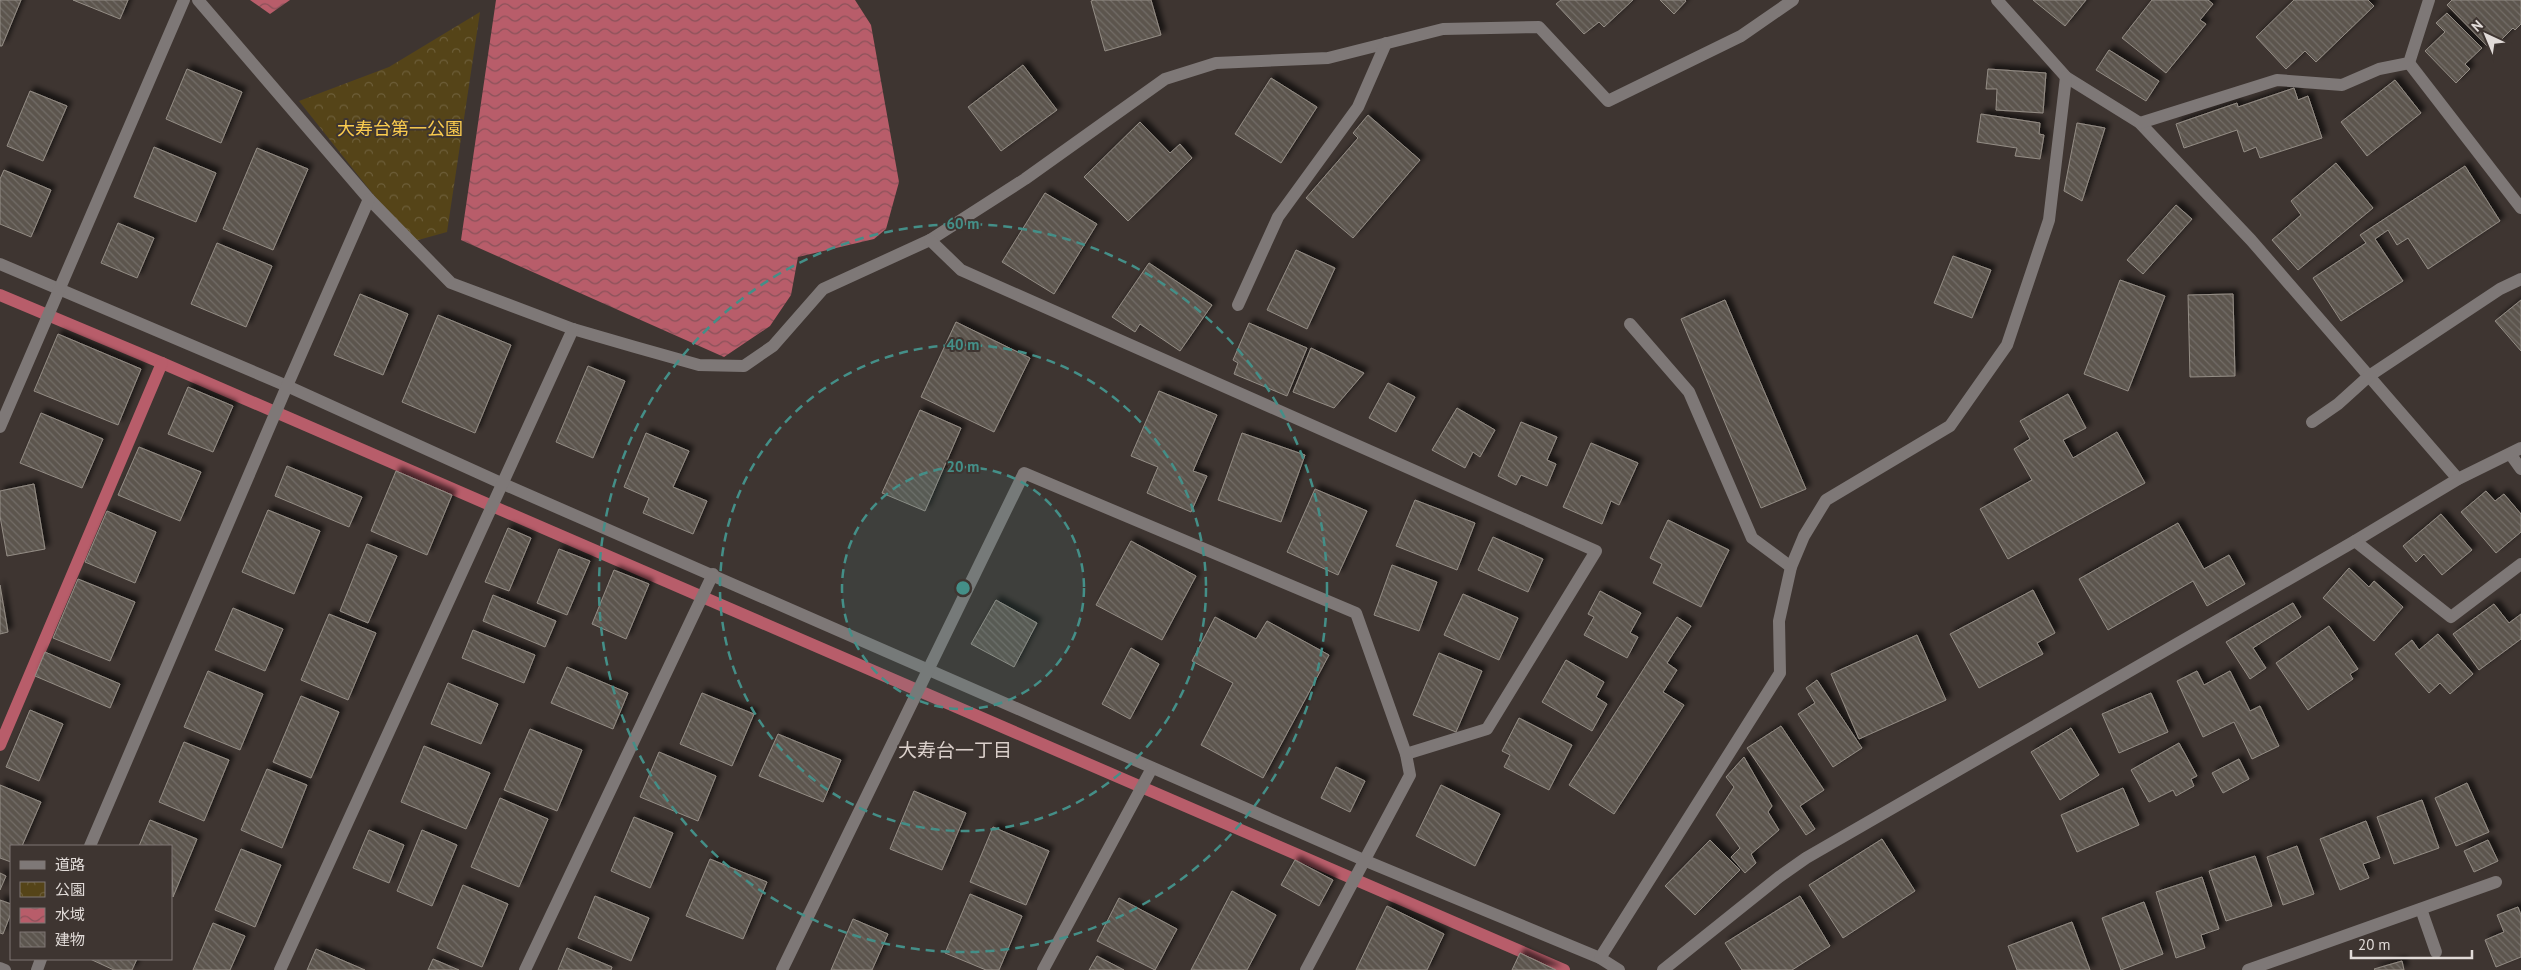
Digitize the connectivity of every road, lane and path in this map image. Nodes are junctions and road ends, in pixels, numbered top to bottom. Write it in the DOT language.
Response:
graph roads {
  1 [pos="184,0"];
  2 [pos="198,0"];
  3 [pos="1793,0"];
  4 [pos="1997,0"];
  5 [pos="2429,0"];
  6 [pos="1386,43"];
  7 [pos="2409,63"];
  8 [pos="2066,77"];
  9 [pos="2140,124"];
  10 [pos="370,200"];
  11 [pos="2521,208"];
  12 [pos="930,240"];
  13 [pos="0,264"];
  14 [pos="2521,279"];
  15 [pos="59,289"];
  16 [pos="1238,305"];
  17 [pos="1630,324"];
  18 [pos="573,329"];
  19 [pos="2369,376"];
  20 [pos="287,386"];
  21 [pos="2312,422"];
  22 [pos="0,427"];
  23 [pos="2516,451"];
  24 [pos="2521,469"];
  25 [pos="2458,479"];
  26 [pos="501,483"];
  27 [pos="2355,541"];
  28 [pos="2521,564"];
  29 [pos="1791,567"];
  30 [pos="712,574"];
  31 [pos="930,671"];
  32 [pos="1406,754"];
  33 [pos="1152,768"];
  34 [pos="90,845"];
  35 [pos="1366,861"];
  36 [pos="2496,882"];
  37 [pos="2421,909"];
  38 [pos="2436,952"];
  39 [pos="1600,958"];
  40 [pos="0,968"];
  41 [pos="5,970"];
  42 [pos="280,970"];
  43 [pos="525,970"];
  44 [pos="782,970"];
  45 [pos="1043,970"];
  46 [pos="1306,970"];
  47 [pos="1619,970"];
  48 [pos="1662,970"];
  49 [pos="2248,970"];
  1 -- 15 [label="street"];
  2 -- 10 [label="street"];
  3 -- 6 [label="street"];
  4 -- 8 [label="street"];
  5 -- 7 [label="street"];
  6 -- 12 [label="street"];
  6 -- 16 [label="street"];
  7 -- 9 [label="street"];
  7 -- 11 [label="street"];
  8 -- 9 [label="street"];
  8 -- 29 [label="street"];
  9 -- 19 [label="street"];
  10 -- 18 [label="street"];
  10 -- 20 [label="street"];
  12 -- 18 [label="street"];
  12 -- 32 [label="street"];
  13 -- 15 [label="street"];
  14 -- 19 [label="street"];
  15 -- 20 [label="street"];
  15 -- 22 [label="street"];
  17 -- 29 [label="street"];
  18 -- 26 [label="street"];
  19 -- 21 [label="street"];
  19 -- 25 [label="street"];
  20 -- 26 [label="street"];
  20 -- 34 [label="street"];
  23 -- 24 [label="street"];
  23 -- 25 [label="street"];
  25 -- 27 [label="street"];
  26 -- 30 [label="street"];
  26 -- 42 [label="street"];
  27 -- 28 [label="street"];
  27 -- 48 [label="street"];
  29 -- 39 [label="street"];
  30 -- 31 [label="street"];
  30 -- 43 [label="street"];
  31 -- 32 [label="street"];
  31 -- 33 [label="street"];
  31 -- 44 [label="street"];
  32 -- 35 [label="street"];
  33 -- 35 [label="street"];
  33 -- 45 [label="street"];
  35 -- 39 [label="street"];
  35 -- 46 [label="street"];
  36 -- 37 [label="street"];
  37 -- 38 [label="street"];
  37 -- 49 [label="street"];
  39 -- 47 [label="street"];
  40 -- 41 [label="street"];
}
